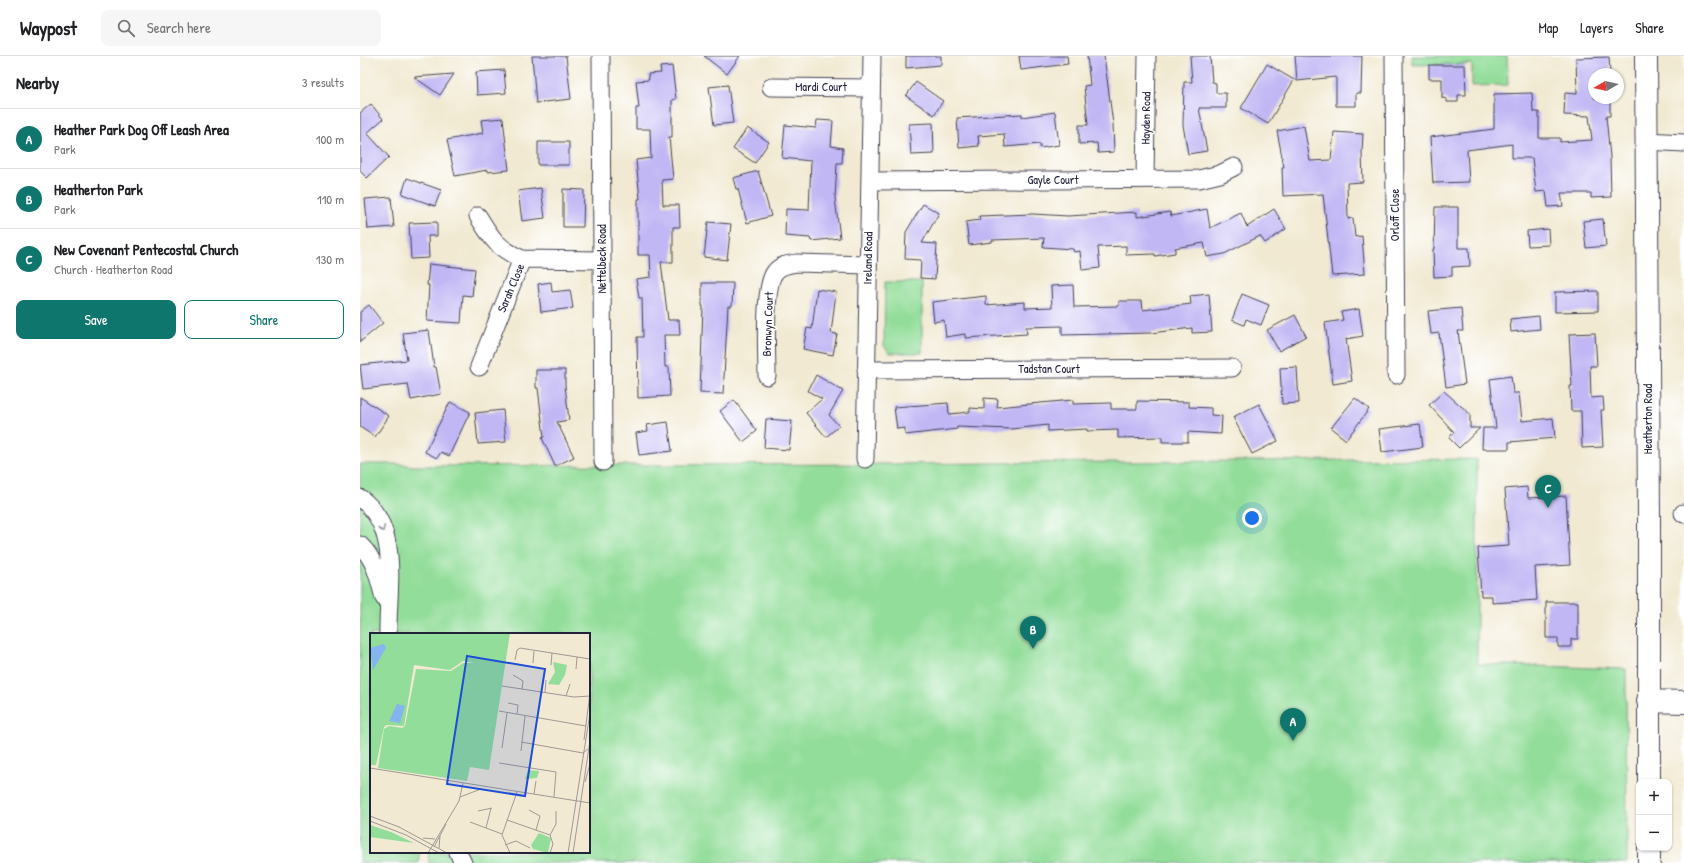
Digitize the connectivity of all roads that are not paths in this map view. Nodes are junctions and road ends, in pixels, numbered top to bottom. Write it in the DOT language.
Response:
graph roads {
  1 [pos="601,56"];
  2 [pos="872,56"];
  3 [pos="1147,56"];
  4 [pos="1394,56"];
  5 [pos="1646,56"];
  6 [pos="771,87"];
  7 [pos="872,88"];
  8 [pos="1646,141"];
  9 [pos="1684,143"];
  10 [pos="1234,167"];
  11 [pos="1145,180"];
  12 [pos="870,181"];
  13 [pos="478,216"];
  14 [pos="522,259"];
  15 [pos="602,260"];
  16 [pos="868,264"];
  17 [pos="479,367"];
  18 [pos="1232,368"];
  19 [pos="866,370"];
  20 [pos="1396,374"];
  21 [pos="766,376"];
  22 [pos="865,459"];
  23 [pos="604,462"];
  24 [pos="360,498"];
  25 [pos="360,545"];
  26 [pos="387,609"];
  27 [pos="388,633"];
  28 [pos="1648,701"];
  29 [pos="1684,702"];
  30 [pos="1649,779"];
  31 [pos="1649,851"];
  32 [pos="458,853"];
  33 [pos="463,863"];
  34 [pos="1649,863"];
  1 -- 15 [label="street, Nettelbeck Road"];
  2 -- 7 [label="street, Ireland Road"];
  3 -- 11 [label="street, Hayden Road"];
  4 -- 20 [label="street, Orloff Close"];
  5 -- 8 [label="main road, Heatherton Road"];
  6 -- 7 [label="street, Mardi Court"];
  7 -- 12 [label="street, Ireland Road"];
  8 -- 9 [label="street"];
  8 -- 28 [label="main road, Heatherton Road"];
  10 -- 11 [label="street, Gayle Court"];
  11 -- 12 [label="street, Gayle Court"];
  12 -- 16 [label="street, Ireland Road"];
  13 -- 14 [label="street"];
  14 -- 15 [label="street, Sarah Close"];
  14 -- 17 [label="street, Sarah Close"];
  15 -- 23 [label="street, Nettelbeck Road"];
  16 -- 19 [label="street, Ireland Road"];
  16 -- 21 [label="street, Bronwyn Court"];
  18 -- 19 [label="street, Tadstan Court"];
  19 -- 22 [label="street, Ireland Road"];
  24 -- 26 [label="street, one-way"];
  25 -- 26 [label="street"];
  26 -- 27 [label="street"];
  28 -- 29 [label="main road"];
  28 -- 30 [label="main road, Heatherton Road"];
  31 -- 34 [label="main road"];
  32 -- 33 [label="street"];
}
